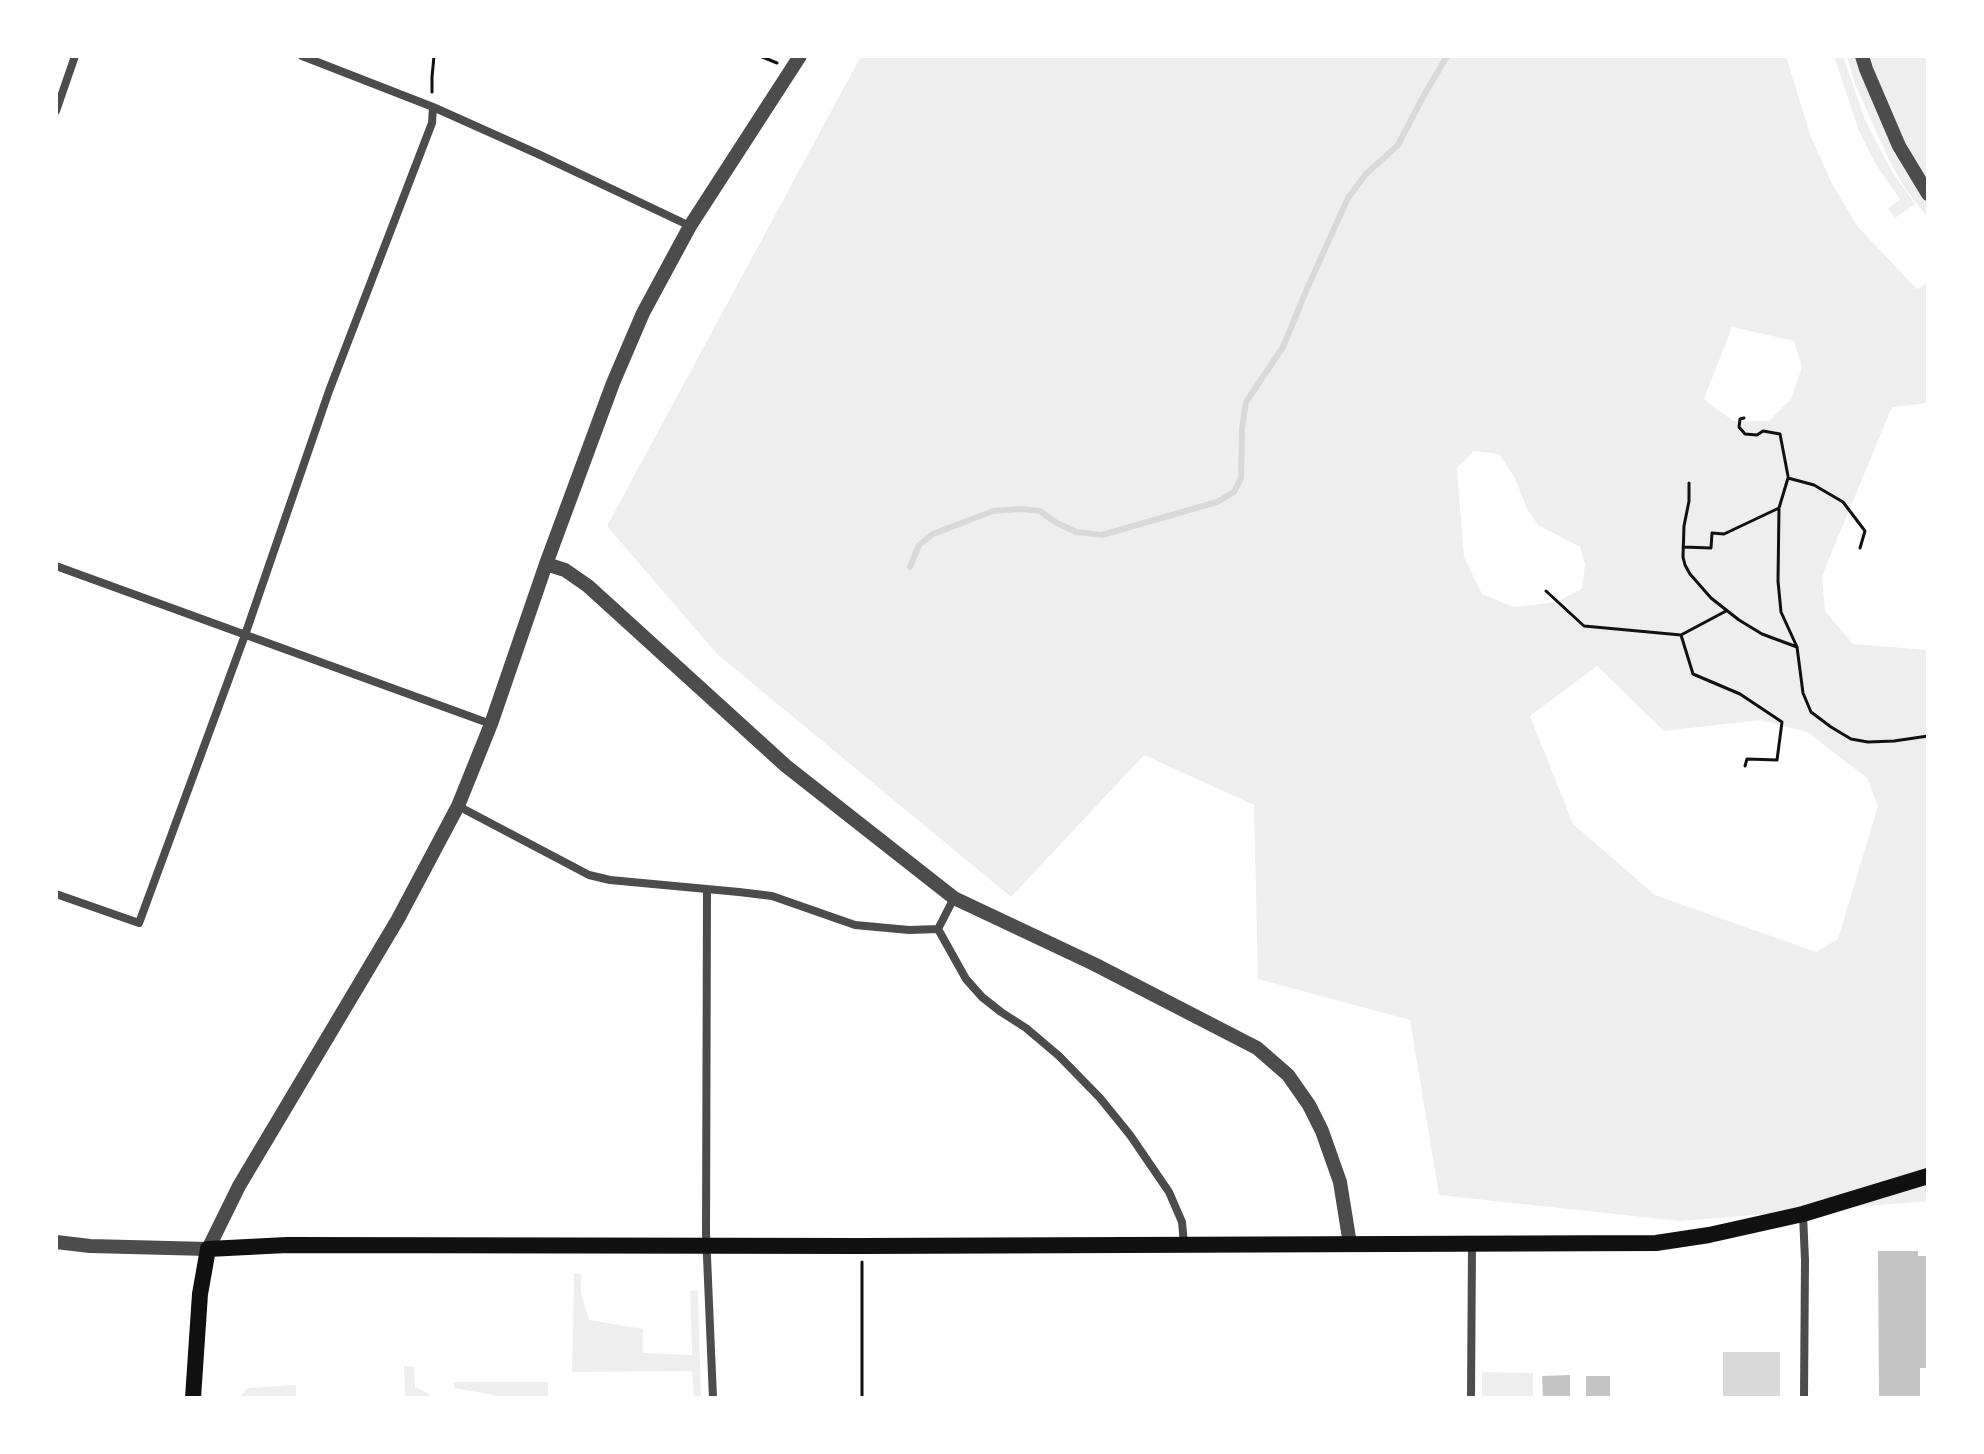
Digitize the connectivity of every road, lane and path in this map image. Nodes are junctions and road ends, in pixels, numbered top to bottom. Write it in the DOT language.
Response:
graph roads {
  1 [pos="75,56"];
  2 [pos="302,56"];
  3 [pos="434,56"];
  4 [pos="800,56"];
  5 [pos="1862,56"];
  6 [pos="433,107"];
  7 [pos="56,111"];
  8 [pos="1928,194"];
  9 [pos="690,226"];
  10 [pos="1744,418"];
  11 [pos="1788,478"];
  12 [pos="1689,483"];
  13 [pos="1779,508"];
  14 [pos="1683,547"];
  15 [pos="1860,548"];
  16 [pos="546,564"];
  17 [pos="56,566"];
  18 [pos="1546,591"];
  19 [pos="1726,611"];
  20 [pos="245,635"];
  21 [pos="1681,635"];
  22 [pos="1797,647"];
  23 [pos="491,724"];
  24 [pos="1928,736"];
  25 [pos="1745,766"];
  26 [pos="458,806"];
  27 [pos="707,889"];
  28 [pos="56,894"];
  29 [pos="954,898"];
  30 [pos="938,929"];
  31 [pos="1928,1176"];
  32 [pos="1803,1214"];
  33 [pos="56,1242"];
  34 [pos="1184,1244"];
  35 [pos="1350,1244"];
  36 [pos="706,1245"];
  37 [pos="1472,1245"];
  38 [pos="862,1246"];
  39 [pos="208,1249"];
  40 [pos="193,1398"];
  41 [pos="713,1398"];
  42 [pos="862,1398"];
  43 [pos="1471,1398"];
  44 [pos="1804,1398"];
  1 -- 7 [label="street"];
  2 -- 6 [label="street"];
  3 -- 6 [label="path"];
  4 -- 9 [label="street"];
  5 -- 8 [label="street"];
  6 -- 9 [label="street"];
  6 -- 20 [label="street"];
  9 -- 16 [label="street"];
  10 -- 11 [label="path"];
  11 -- 13 [label="path"];
  11 -- 15 [label="path"];
  12 -- 14 [label="path"];
  13 -- 14 [label="path"];
  13 -- 22 [label="path"];
  14 -- 19 [label="path"];
  16 -- 23 [label="street"];
  16 -- 29 [label="street"];
  17 -- 20 [label="street"];
  18 -- 21 [label="path"];
  19 -- 21 [label="path"];
  19 -- 22 [label="path"];
  20 -- 23 [label="street"];
  20 -- 28 [label="street"];
  21 -- 25 [label="path"];
  22 -- 24 [label="path"];
  23 -- 26 [label="street"];
  26 -- 27 [label="street"];
  26 -- 39 [label="street"];
  27 -- 30 [label="street"];
  27 -- 36 [label="street"];
  29 -- 30 [label="street"];
  29 -- 35 [label="street"];
  30 -- 34 [label="street"];
  31 -- 32 [label="main road"];
  32 -- 37 [label="main road"];
  32 -- 44 [label="street"];
  33 -- 39 [label="street"];
  34 -- 35 [label="main road"];
  34 -- 38 [label="main road"];
  35 -- 37 [label="main road"];
  36 -- 38 [label="main road"];
  36 -- 39 [label="main road"];
  36 -- 41 [label="street"];
  37 -- 43 [label="street"];
  38 -- 42 [label="path"];
  39 -- 40 [label="main road"];
}
